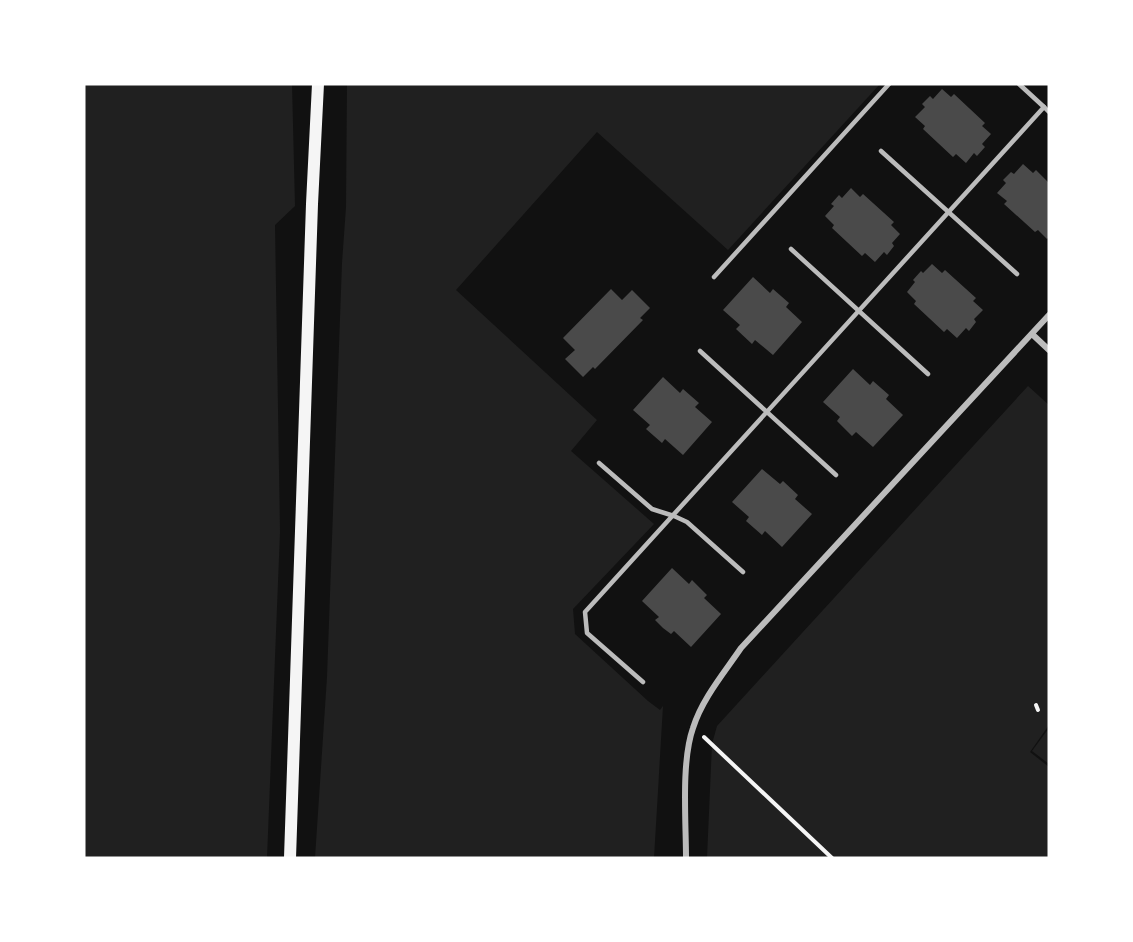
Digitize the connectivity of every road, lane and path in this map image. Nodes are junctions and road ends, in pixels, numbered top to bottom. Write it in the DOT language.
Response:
graph roads {
  1 [pos="318,84"];
  2 [pos="889,84"];
  3 [pos="1019,84"];
  4 [pos="1044,107"];
  5 [pos="1049,112"];
  6 [pos="881,151"];
  7 [pos="948,212"];
  8 [pos="791,249"];
  9 [pos="1017,274"];
  10 [pos="714,277"];
  11 [pos="858,311"];
  12 [pos="1049,315"];
  13 [pos="1032,334"];
  14 [pos="1049,350"];
  15 [pos="700,351"];
  16 [pos="928,374"];
  17 [pos="767,412"];
  18 [pos="599,463"];
  19 [pos="836,475"];
  20 [pos="674,516"];
  21 [pos="743,572"];
  22 [pos="643,682"];
  23 [pos="712,744"];
  24 [pos="290,858"];
  25 [pos="686,858"];
  26 [pos="832,858"];
  1 -- 24 [label="main road"];
  2 -- 10 [label="lane"];
  3 -- 4 [label="lane"];
  4 -- 5 [label="lane"];
  4 -- 7 [label="lane"];
  6 -- 7 [label="lane"];
  7 -- 9 [label="lane"];
  7 -- 11 [label="lane"];
  8 -- 11 [label="lane"];
  11 -- 16 [label="lane"];
  11 -- 17 [label="lane"];
  12 -- 13 [label="street"];
  13 -- 14 [label="street"];
  13 -- 25 [label="street"];
  15 -- 17 [label="lane"];
  17 -- 19 [label="lane"];
  17 -- 20 [label="lane"];
  18 -- 20 [label="lane"];
  20 -- 21 [label="lane"];
  20 -- 22 [label="lane"];
  23 -- 26 [label="path"];
}
